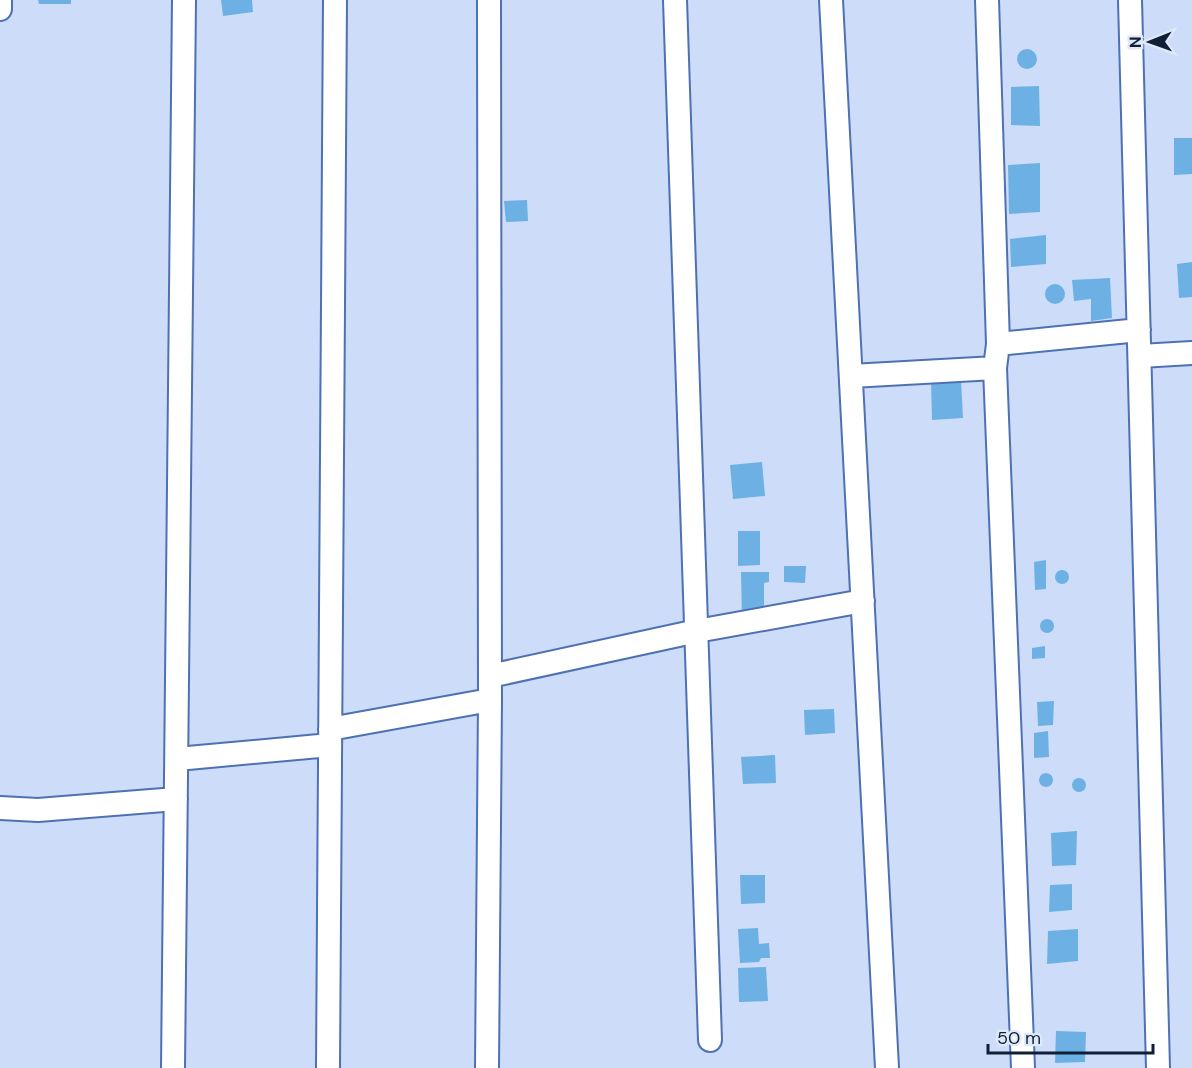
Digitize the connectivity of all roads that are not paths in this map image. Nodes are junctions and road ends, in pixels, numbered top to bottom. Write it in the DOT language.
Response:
graph roads {
  1 [pos="0,0"];
  2 [pos="184,0"];
  3 [pos="335,0"];
  4 [pos="489,0"];
  5 [pos="675,0"];
  6 [pos="831,0"];
  7 [pos="987,0"];
  8 [pos="1130,0"];
  9 [pos="0,9"];
  10 [pos="1139,330"];
  11 [pos="998,344"];
  12 [pos="1192,353"];
  13 [pos="1140,356"];
  14 [pos="995,368"];
  15 [pos="851,376"];
  16 [pos="863,601"];
  17 [pos="697,631"];
  18 [pos="490,676"];
  19 [pos="490,700"];
  20 [pos="330,737"];
  21 [pos="177,759"];
  22 [pos="176,799"];
  23 [pos="0,808"];
  24 [pos="710,1040"];
  25 [pos="173,1068"];
  26 [pos="328,1068"];
  27 [pos="487,1068"];
  28 [pos="887,1068"];
  29 [pos="1023,1068"];
  30 [pos="1158,1068"];
  1 -- 9 [label="street"];
  2 -- 21 [label="street"];
  3 -- 20 [label="street"];
  4 -- 18 [label="street"];
  5 -- 17 [label="street"];
  6 -- 15 [label="street"];
  7 -- 11 [label="street"];
  8 -- 10 [label="street"];
  10 -- 11 [label="street"];
  10 -- 13 [label="street"];
  11 -- 14 [label="street"];
  12 -- 13 [label="street"];
  13 -- 30 [label="street"];
  14 -- 15 [label="street"];
  14 -- 29 [label="street"];
  15 -- 16 [label="street"];
  16 -- 17 [label="street"];
  16 -- 28 [label="street"];
  17 -- 18 [label="street"];
  17 -- 24 [label="street"];
  18 -- 19 [label="street"];
  19 -- 20 [label="street"];
  19 -- 27 [label="street"];
  20 -- 21 [label="street"];
  20 -- 26 [label="street"];
  21 -- 22 [label="street"];
  22 -- 23 [label="street"];
  22 -- 25 [label="street"];
}
